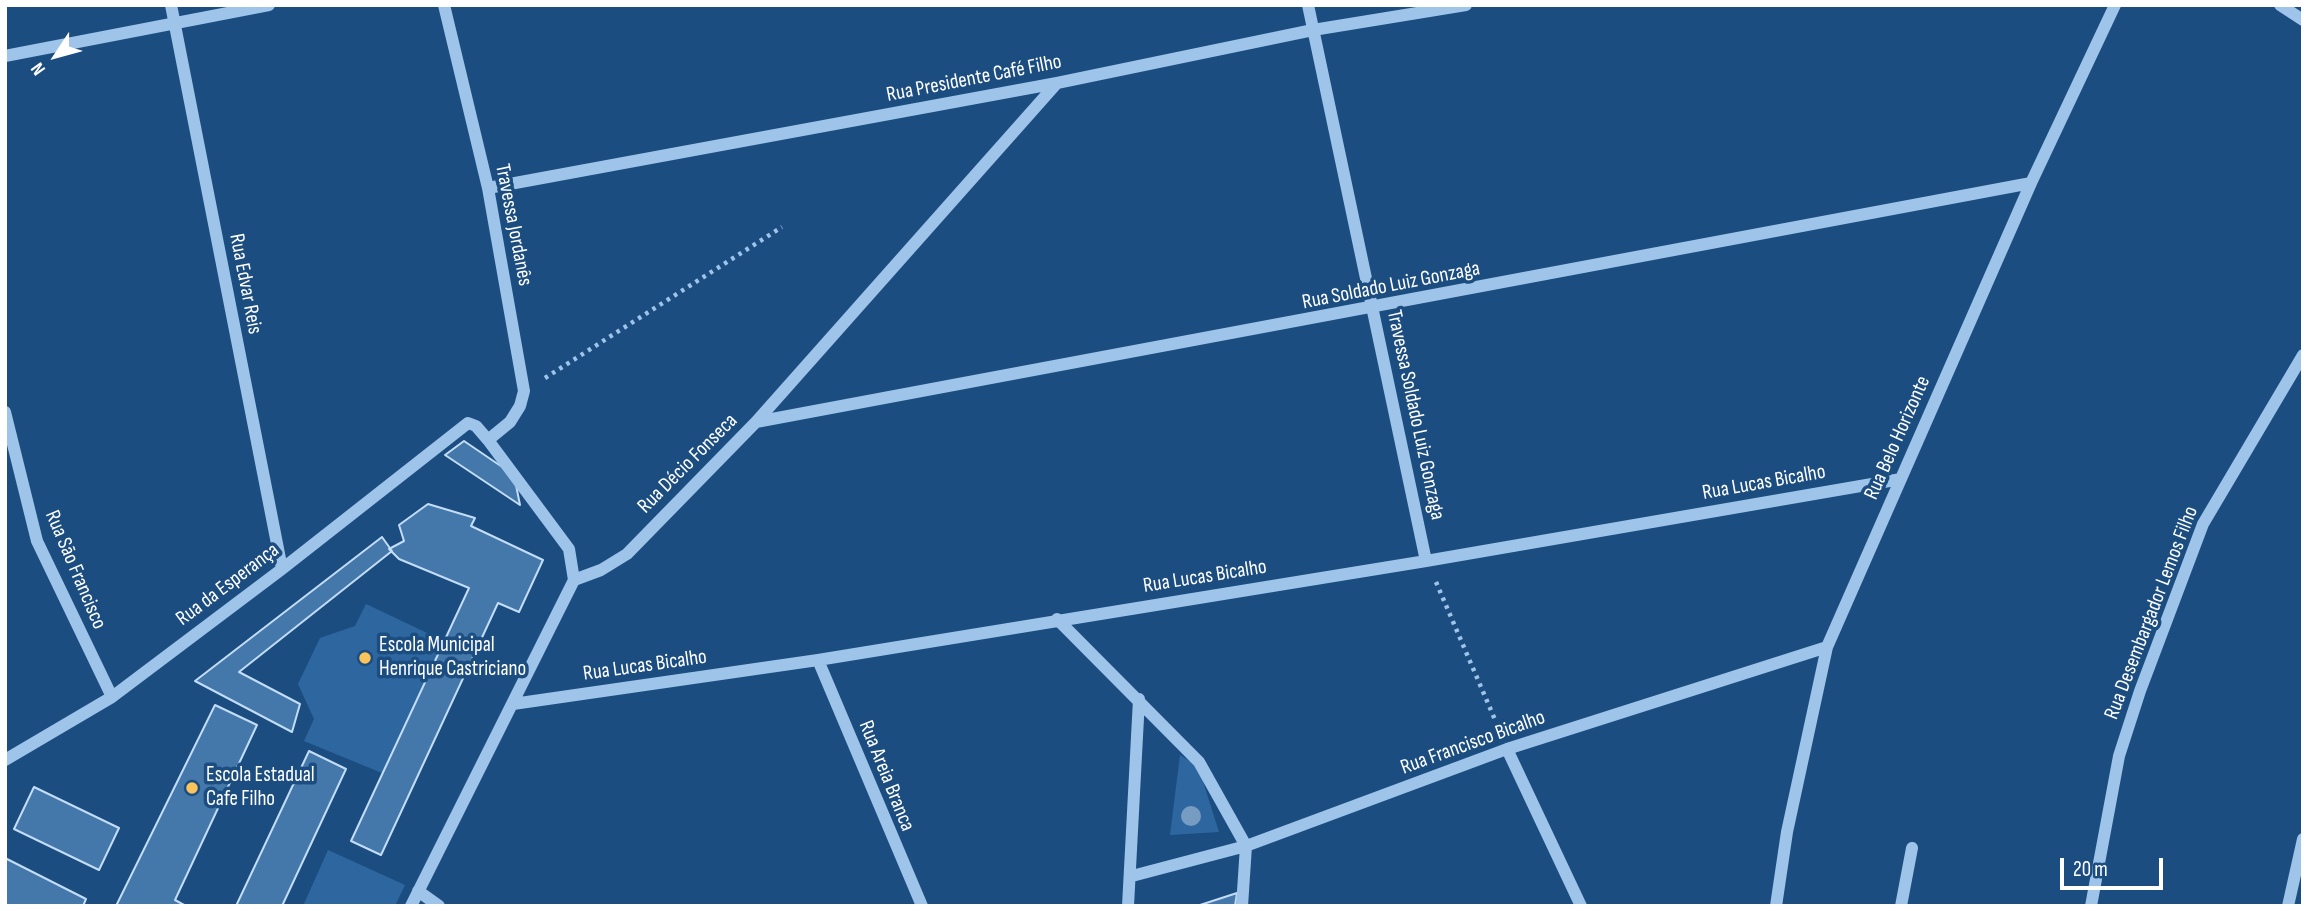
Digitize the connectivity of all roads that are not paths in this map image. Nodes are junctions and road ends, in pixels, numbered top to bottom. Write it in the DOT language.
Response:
graph roads {
  1 [pos="171,5"];
  2 [pos="270,5"];
  3 [pos="444,5"];
  4 [pos="1308,5"];
  5 [pos="1466,5"];
  6 [pos="2115,5"];
  7 [pos="2280,5"];
  8 [pos="2303,20"];
  9 [pos="173,21"];
  10 [pos="1313,30"];
  11 [pos="5,56"];
  12 [pos="1057,83"];
  13 [pos="2031,183"];
  14 [pos="488,188"];
  15 [pos="1373,309"];
  16 [pos="2303,355"];
  17 [pos="5,412"];
  18 [pos="756,422"];
  19 [pos="488,440"];
  20 [pos="1901,479"];
  21 [pos="1426,561"];
  22 [pos="282,569"];
  23 [pos="574,580"];
  24 [pos="1057,619"];
  25 [pos="1827,647"];
  26 [pos="818,660"];
  27 [pos="112,697"];
  28 [pos="1139,699"];
  29 [pos="513,704"];
  30 [pos="1507,749"];
  31 [pos="5,760"];
  32 [pos="2303,839"];
  33 [pos="1246,846"];
  34 [pos="1912,848"];
  35 [pos="1132,876"];
  36 [pos="418,891"];
  37 [pos="411,906"];
  38 [pos="439,906"];
  39 [pos="922,906"];
  40 [pos="1128,906"];
  41 [pos="1242,906"];
  42 [pos="1581,906"];
  43 [pos="1776,906"];
  44 [pos="1901,906"];
  45 [pos="2091,906"];
  46 [pos="2288,906"];
  1 -- 9 [label="street, Rua Edvar Reis"];
  2 -- 9 [label="street"];
  3 -- 14 [label="street, Travessa Jordanês"];
  4 -- 10 [label="street, Travessa Soldado Luiz Gonzaga"];
  5 -- 10 [label="street, Rua Presidente Café Filho"];
  6 -- 13 [label="street, Rua Belo Horizonte"];
  7 -- 8 [label="street"];
  9 -- 11 [label="street"];
  9 -- 22 [label="street, Rua Edvar Reis"];
  10 -- 12 [label="street, Rua Presidente Café Filho"];
  10 -- 15 [label="street, Travessa Soldado Luiz Gonzaga"];
  12 -- 14 [label="street, Rua Presidente Café Filho"];
  12 -- 18 [label="street, Rua Décio Fonseca"];
  13 -- 15 [label="street, Rua Soldado Luiz Gonzaga"];
  13 -- 20 [label="street, Rua Belo Horizonte"];
  14 -- 19 [label="street, Travessa Jordanês"];
  15 -- 18 [label="street, Rua Soldado Luiz Gonzaga"];
  15 -- 21 [label="street, Travessa Soldado Luiz Gonzaga"];
  16 -- 45 [label="street, Rua Desembargador Lemos Filho"];
  17 -- 27 [label="street, Rua São Francisco"];
  18 -- 23 [label="street, Rua Décio Fonseca"];
  19 -- 22 [label="street, Rua da Esperança"];
  19 -- 23 [label="street"];
  20 -- 21 [label="street, Rua Lucas Bicalho"];
  20 -- 25 [label="street, Rua Belo Horizonte"];
  21 -- 24 [label="street, Rua Lucas Bicalho"];
  22 -- 27 [label="street, Rua da Esperança"];
  23 -- 29 [label="street"];
  24 -- 26 [label="street, Rua Lucas Bicalho"];
  24 -- 28 [label="street"];
  25 -- 30 [label="street, Rua Francisco Bicalho"];
  25 -- 43 [label="street, Rua Belo Horizonte"];
  26 -- 29 [label="street, Rua Lucas Bicalho"];
  26 -- 39 [label="street, Rua Areia Branca"];
  27 -- 31 [label="street, Rua da Esperança"];
  28 -- 33 [label="street"];
  28 -- 35 [label="street"];
  29 -- 36 [label="street"];
  30 -- 33 [label="street, Rua Francisco Bicalho"];
  30 -- 42 [label="street"];
  32 -- 46 [label="street"];
  33 -- 35 [label="street, Rua Francisco Bicalho"];
  33 -- 41 [label="street"];
  34 -- 44 [label="street"];
  35 -- 40 [label="street"];
  36 -- 37 [label="street"];
  36 -- 38 [label="street"];
}
